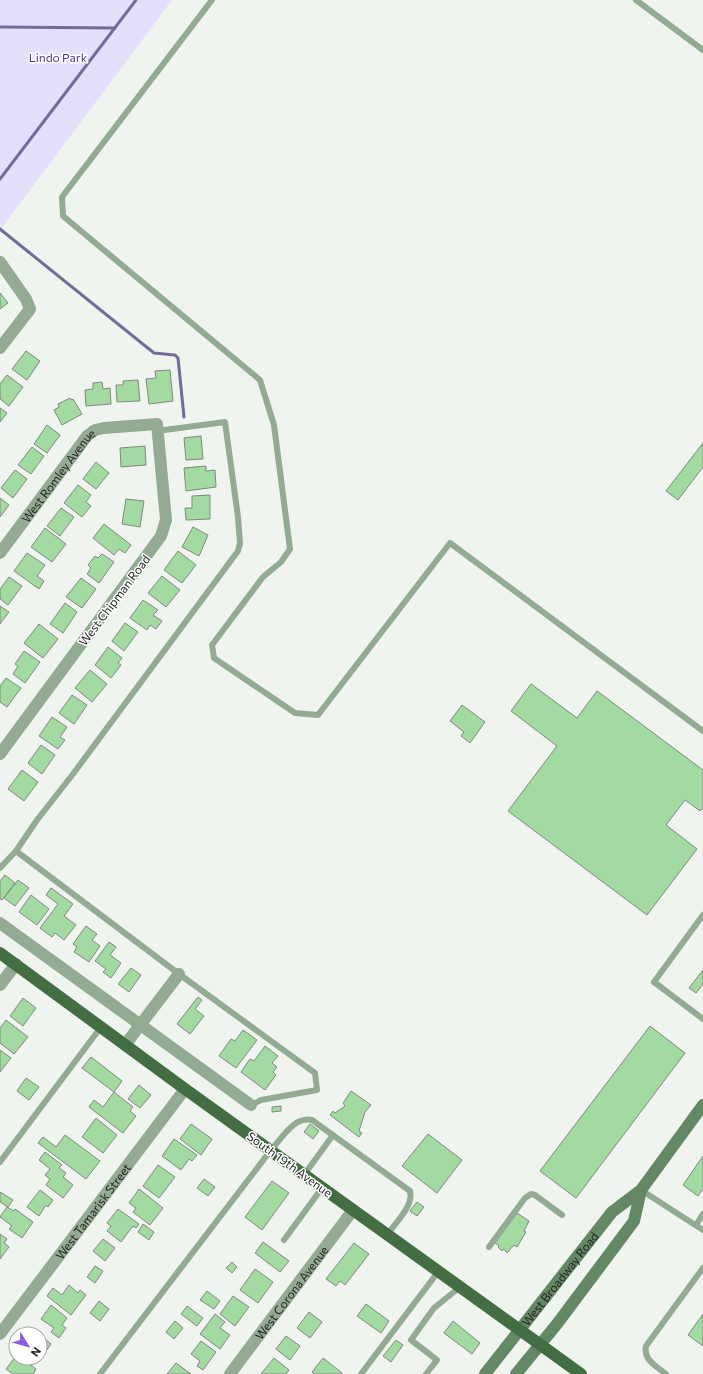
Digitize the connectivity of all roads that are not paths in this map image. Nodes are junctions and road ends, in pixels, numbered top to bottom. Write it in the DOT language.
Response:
graph roads {
  1 [pos="212,0"];
  2 [pos="636,0"];
  3 [pos="703,50"];
  4 [pos="0,262"];
  5 [pos="0,348"];
  6 [pos="157,428"];
  7 [pos="0,553"];
  8 [pos="703,731"];
  9 [pos="0,754"];
  10 [pos="16,851"];
  11 [pos="0,868"];
  12 [pos="703,915"];
  13 [pos="0,923"];
  14 [pos="0,953"];
  15 [pos="16,964"];
  16 [pos="179,974"];
  17 [pos="0,985"];
  18 [pos="703,1018"];
  19 [pos="140,1025"];
  20 [pos="101,1027"];
  21 [pos="125,1045"];
  22 [pos="186,1089"];
  23 [pos="703,1105"];
  24 [pos="251,1106"];
  25 [pos="333,1135"];
  26 [pos="271,1150"];
  27 [pos="0,1162"];
  28 [pos="304,1174"];
  29 [pos="322,1188"];
  30 [pos="641,1190"];
  31 [pos="353,1210"];
  32 [pos="703,1214"];
  33 [pos="562,1215"];
  34 [pos="696,1225"];
  35 [pos="703,1230"];
  36 [pos="387,1235"];
  37 [pos="284,1240"];
  38 [pos="489,1247"];
  39 [pos="703,1268"];
  40 [pos="438,1272"];
  41 [pos="460,1287"];
  42 [pos="520,1329"];
  43 [pos="0,1334"];
  44 [pos="540,1344"];
  45 [pos="100,1374"];
  46 [pos="230,1374"];
  47 [pos="361,1374"];
  48 [pos="426,1374"];
  49 [pos="486,1374"];
  50 [pos="516,1374"];
  51 [pos="581,1374"];
  52 [pos="666,1374"];
  1 -- 8 [label="lane"];
  2 -- 3 [label="lane"];
  4 -- 5 [label="street"];
  6 -- 7 [label="street, West Romley Avenue"];
  6 -- 9 [label="street, West Chipman Road"];
  6 -- 10 [label="lane"];
  10 -- 11 [label="lane"];
  10 -- 16 [label="lane"];
  12 -- 18 [label="lane"];
  13 -- 19 [label="street"];
  14 -- 15 [label="main road, South 19th Avenue"];
  15 -- 17 [label="street"];
  15 -- 20 [label="main road, South 19th Avenue"];
  16 -- 19 [label="street"];
  16 -- 24 [label="lane"];
  19 -- 21 [label="street"];
  19 -- 24 [label="street"];
  20 -- 21 [label="main road, South 19th Avenue"];
  20 -- 27 [label="lane"];
  21 -- 22 [label="main road, South 19th Avenue"];
  22 -- 26 [label="main road, South 19th Avenue"];
  22 -- 43 [label="street, West Tamarisk Street"];
  23 -- 30 [label="main road, West Broadway Road"];
  25 -- 26 [label="lane"];
  25 -- 28 [label="lane"];
  25 -- 36 [label="lane"];
  26 -- 28 [label="main road, South 19th Avenue"];
  26 -- 45 [label="lane"];
  28 -- 29 [label="main road, South 19th Avenue"];
  29 -- 31 [label="main road, South 19th Avenue"];
  29 -- 37 [label="lane"];
  30 -- 34 [label="lane"];
  30 -- 42 [label="main road, West Broadway Road"];
  30 -- 44 [label="main road, West Broadway Road"];
  31 -- 36 [label="main road, South 19th Avenue"];
  31 -- 46 [label="street, West Corona Avenue"];
  32 -- 34 [label="lane"];
  33 -- 38 [label="lane"];
  34 -- 35 [label="lane"];
  36 -- 40 [label="main road, South 19th Avenue"];
  39 -- 52 [label="lane"];
  40 -- 41 [label="main road, South 19th Avenue"];
  40 -- 47 [label="lane"];
  41 -- 42 [label="main road, South 19th Avenue"];
  41 -- 48 [label="lane"];
  42 -- 44 [label="main road, South 19th Avenue"];
  42 -- 49 [label="main road, West Broadway Road"];
  44 -- 50 [label="main road, West Broadway Road"];
  44 -- 51 [label="main road, South 19th Avenue"];
}
